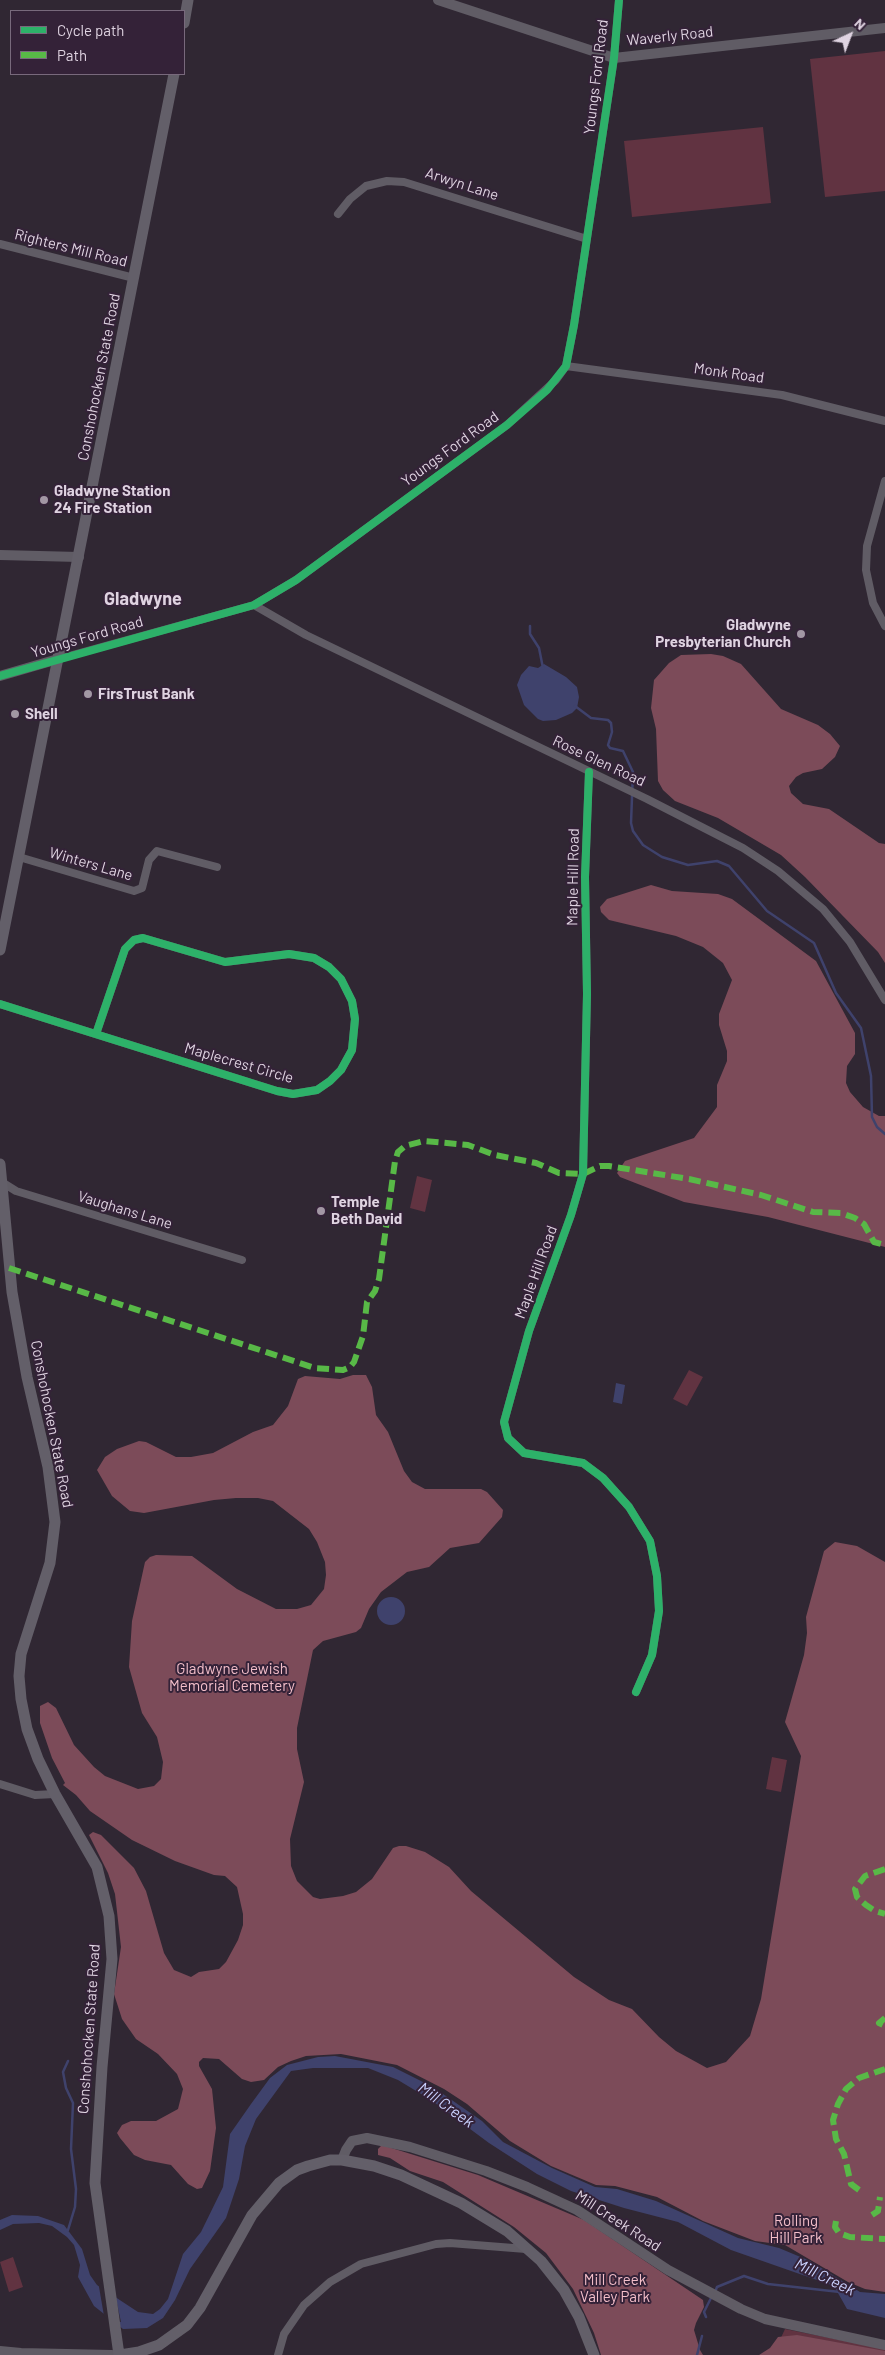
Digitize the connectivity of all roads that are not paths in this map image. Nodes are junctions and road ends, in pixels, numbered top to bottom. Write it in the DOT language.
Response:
graph roads {
  1 [pos="188,0"];
  2 [pos="438,0"];
  3 [pos="619,0"];
  4 [pos="185,17"];
  5 [pos="885,28"];
  6 [pos="614,58"];
  7 [pos="174,75"];
  8 [pos="338,214"];
  9 [pos="587,239"];
  10 [pos="0,244"];
  11 [pos="134,278"];
  12 [pos="566,366"];
  13 [pos="885,421"];
  14 [pos="885,480"];
  15 [pos="0,555"];
  16 [pos="79,556"];
  17 [pos="254,606"];
  18 [pos="885,626"];
  19 [pos="58,659"];
  20 [pos="0,676"];
  21 [pos="589,772"];
  22 [pos="19,857"];
  23 [pos="217,866"];
  24 [pos="0,950"];
  25 [pos="885,1000"];
  26 [pos="0,1004"];
  27 [pos="96,1034"];
  28 [pos="0,1164"];
  29 [pos="1,1182"];
  30 [pos="242,1260"];
  31 [pos="636,1692"];
  32 [pos="0,1784"];
  33 [pos="55,1794"];
  34 [pos="342,2160"];
  35 [pos="528,2249"];
  36 [pos="885,2345"];
  37 [pos="0,2351"];
  38 [pos="112,2355"];
  39 [pos="119,2355"];
  40 [pos="278,2355"];
  41 [pos="594,2355"];
  1 -- 4 [label="main road"];
  2 -- 6 [label="street, Waverly Road"];
  3 -- 6 [label="street, Youngs Ford Road"];
  5 -- 6 [label="street, Waverly Road"];
  6 -- 9 [label="street, Youngs Ford Road"];
  7 -- 11 [label="main road, Conshohocken State Road"];
  8 -- 9 [label="street, Arwyn Lane"];
  9 -- 12 [label="street, Youngs Ford Road"];
  10 -- 11 [label="street, Righters Mill Road"];
  11 -- 16 [label="main road, Conshohocken State Road"];
  12 -- 13 [label="street, Monk Road"];
  12 -- 17 [label="street, Youngs Ford Road"];
  14 -- 18 [label="street"];
  15 -- 16 [label="street"];
  16 -- 19 [label="main road, Conshohocken State Road"];
  17 -- 19 [label="street, Youngs Ford Road"];
  17 -- 21 [label="street, Rose Glen Road"];
  19 -- 20 [label="street, Youngs Ford Road"];
  19 -- 22 [label="main road, Conshohocken State Road"];
  21 -- 25 [label="street, Rose Glen Road"];
  21 -- 31 [label="street, Maple Hill Road"];
  22 -- 23 [label="street, Winters Lane"];
  22 -- 24 [label="main road, Conshohocken State Road"];
  26 -- 27 [label="street, Maplecrest Circle"];
  27 -- 27 [label="street, Maplecrest Circle"];
  28 -- 29 [label="main road, Conshohocken State Road"];
  29 -- 30 [label="street, Vaughans Lane"];
  29 -- 33 [label="main road, Conshohocken State Road"];
  32 -- 33 [label="street"];
  33 -- 39 [label="main road, Conshohocken State Road"];
  34 -- 35 [label="main road, Conshohocken State Road"];
  34 -- 36 [label="street, Mill Creek Road"];
  34 -- 39 [label="main road, Conshohocken State Road"];
  35 -- 40 [label="street"];
  35 -- 41 [label="main road, Conshohocken State Road"];
  37 -- 38 [label="street"];
}
